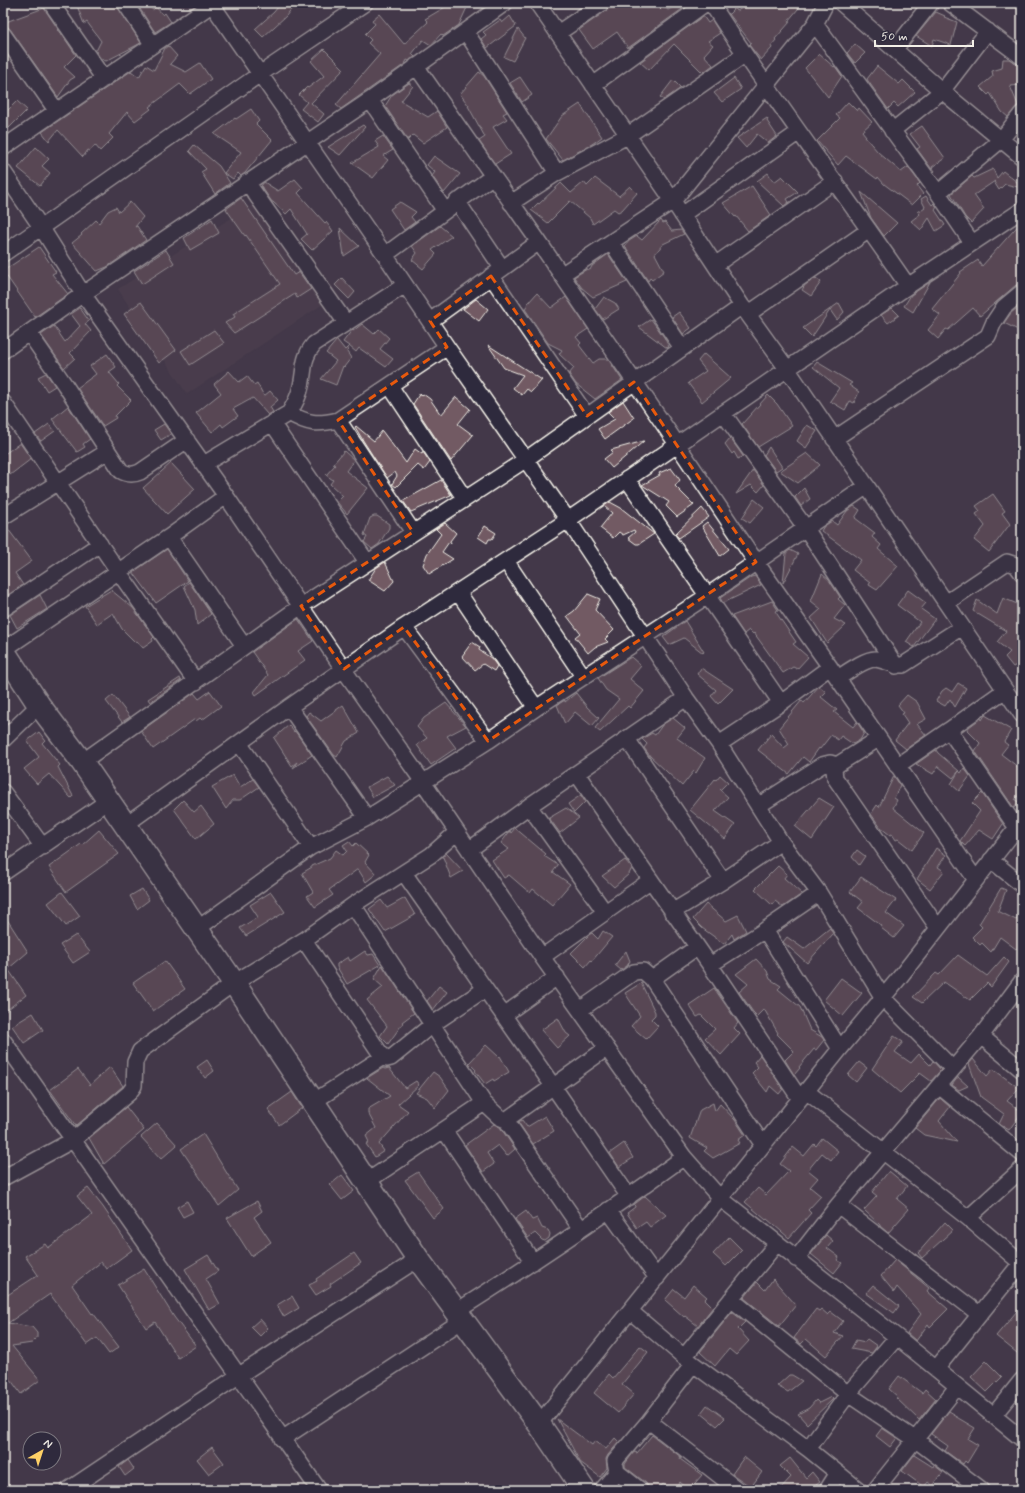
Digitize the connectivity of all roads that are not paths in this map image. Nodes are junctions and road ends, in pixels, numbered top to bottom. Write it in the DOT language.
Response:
graph roads {
  1 [pos="52,3"];
  2 [pos="125,3"];
  3 [pos="364,3"];
  4 [pos="505,3"];
  5 [pos="537,3"];
  6 [pos="602,3"];
  7 [pos="706,3"];
  8 [pos="711,3"];
  9 [pos="826,3"];
  10 [pos="840,3"];
  11 [pos="930,3"];
  12 [pos="950,3"];
  13 [pos="213,4"];
  14 [pos="815,24"];
  15 [pos="988,31"];
  16 [pos="466,32"];
  17 [pos="558,33"];
  18 [pos="3,34"];
  19 [pos="153,45"];
  20 [pos="895,50"];
  21 [pos="744,55"];
  22 [pos="1022,57"];
  23 [pos="416,66"];
  24 [pos="260,74"];
  25 [pos="104,79"];
  26 [pos="593,85"];
  27 [pos="766,86"];
  28 [pos="942,91"];
  29 [pos="370,100"];
  30 [pos="56,110"];
  31 [pos="1022,113"];
  32 [pos="892,131"];
  33 [pos="799,132"];
  34 [pos="627,136"];
  35 [pos="1001,140"];
  36 [pos="307,141"];
  37 [pos="3,148"];
  38 [pos="1022,157"];
  39 [pos="3,171"];
  40 [pos="556,173"];
  41 [pos="493,176"];
  42 [pos="834,181"];
  43 [pos="247,182"];
  44 [pos="938,193"];
  45 [pos="457,201"];
  46 [pos="674,201"];
  47 [pos="511,203"];
  48 [pos="1022,210"];
  49 [pos="445,211"];
  50 [pos="682,215"];
  51 [pos="41,227"];
  52 [pos="870,230"];
  53 [pos="539,242"];
  54 [pos="611,242"];
  55 [pos="972,243"];
  56 [pos="3,254"];
  57 [pos="385,255"];
  58 [pos="715,265"];
  59 [pos="496,272"];
  60 [pos="561,275"];
  61 [pos="405,285"];
  62 [pos="908,286"];
  63 [pos="1022,292"];
  64 [pos="83,294"];
  65 [pos="745,310"];
  66 [pos="430,320"];
  67 [pos="346,323"];
  68 [pos="28,333"];
  69 [pos="447,347"];
  70 [pos="682,348"];
  71 [pos="3,351"];
  72 [pos="788,370"];
  73 [pos="634,382"];
  74 [pos="390,386"];
  75 [pos="3,402"];
  76 [pos="289,413"];
  77 [pos="723,413"];
  78 [pos="587,416"];
  79 [pos="338,420"];
  80 [pos="272,424"];
  81 [pos="834,439"];
  82 [pos="187,440"];
  83 [pos="677,444"];
  84 [pos="108,451"];
  85 [pos="525,460"];
  86 [pos="204,464"];
  87 [pos="627,479"];
  88 [pos="58,483"];
  89 [pos="866,486"];
  90 [pos="226,496"];
  91 [pos="466,499"];
  92 [pos="4,516"];
  93 [pos="568,520"];
  94 [pos="805,527"];
  95 [pos="413,532"];
  96 [pos="169,537"];
  97 [pos="100,544"];
  98 [pos="506,561"];
  99 [pos="367,562"];
  100 [pos="756,562"];
  101 [pos="118,572"];
  102 [pos="1022,573"];
  103 [pos="458,592"];
  104 [pos="707,596"];
  105 [pos="946,603"];
  106 [pos="301,606"];
  107 [pos="3,609"];
  108 [pos="404,627"];
  109 [pos="962,627"];
  110 [pos="645,636"];
  111 [pos="244,646"];
  112 [pos="3,650"];
  113 [pos="896,666"];
  114 [pos="344,669"];
  115 [pos="834,673"];
  116 [pos="583,676"];
  117 [pos="196,682"];
  118 [pos="1004,690"];
  119 [pos="686,698"];
  120 [pos="781,703"];
  121 [pos="40,705"];
  122 [pos="289,707"];
  123 [pos="536,708"];
  124 [pos="1022,716"];
  125 [pos="949,730"];
  126 [pos="627,739"];
  127 [pos="878,739"];
  128 [pos="3,740"];
  129 [pos="488,741"];
  130 [pos="239,743"];
  131 [pos="719,744"];
  132 [pos="82,762"];
  133 [pos="836,765"];
  134 [pos="897,766"];
  135 [pos="577,774"];
  136 [pos="423,782"];
  137 [pos="3,792"];
  138 [pos="108,801"];
  139 [pos="529,806"];
  140 [pos="758,806"];
  141 [pos="367,818"];
  142 [pos="125,825"];
  143 [pos="1019,825"];
  144 [pos="457,832"];
  145 [pos="781,842"];
  146 [pos="43,847"];
  147 [pos="311,847"];
  148 [pos="469,850"];
  149 [pos="991,860"];
  150 [pos="3,873"];
  151 [pos="404,873"];
  152 [pos="651,880"];
  153 [pos="976,880"];
  154 [pos="723,881"];
  155 [pos="1022,885"];
  156 [pos="819,893"];
  157 [pos="353,904"];
  158 [pos="605,912"];
  159 [pos="672,912"];
  160 [pos="938,928"];
  161 [pos="197,929"];
  162 [pos="765,930"];
  163 [pos="304,940"];
  164 [pos="697,947"];
  165 [pos="542,957"];
  166 [pos="710,965"];
  167 [pos="557,977"];
  168 [pos="652,979"];
  169 [pos="234,983"];
  170 [pos="1020,987"];
  171 [pos="485,989"];
  172 [pos="883,998"];
  173 [pos="580,1010"];
  174 [pos="504,1015"];
  175 [pos="433,1024"];
  176 [pos="981,1036"];
  177 [pos="3,1040"];
  178 [pos="607,1048"];
  179 [pos="840,1049"];
  180 [pos="383,1057"];
  181 [pos="953,1069"];
  182 [pos="1022,1070"];
  183 [pos="553,1086"];
  184 [pos="940,1086"];
  185 [pos="803,1095"];
  186 [pos="313,1102"];
  187 [pos="484,1103"];
  188 [pos="506,1120"];
  189 [pos="444,1130"];
  190 [pos="72,1140"];
  191 [pos="763,1145"];
  192 [pos="883,1153"];
  193 [pos="1022,1154"];
  194 [pos="684,1157"];
  195 [pos="1022,1169"];
  196 [pos="3,1178"];
  197 [pos="366,1182"];
  198 [pos="629,1197"];
  199 [pos="720,1198"];
  200 [pos="838,1205"];
  201 [pos="608,1210"];
  202 [pos="968,1218"];
  203 [pos="581,1229"];
  204 [pos="777,1244"];
  205 [pos="418,1259"];
  206 [pos="796,1259"];
  207 [pos="533,1262"];
  208 [pos="1021,1263"];
  209 [pos="657,1278"];
  210 [pos="731,1299"];
  211 [pos="630,1311"];
  212 [pos="979,1314"];
  213 [pos="460,1316"];
  214 [pos="897,1337"];
  215 [pos="688,1360"];
  216 [pos="936,1369"];
  217 [pos="238,1376"];
  218 [pos="1022,1380"];
  219 [pos="957,1387"];
  220 [pos="848,1394"];
  221 [pos="993,1416"];
  222 [pos="649,1421"];
  223 [pos="539,1424"];
  224 [pos="282,1438"];
  225 [pos="1022,1439"];
  226 [pos="916,1440"];
  227 [pos="808,1449"];
  228 [pos="617,1472"];
  229 [pos="838,1473"];
  230 [pos="68,1490"];
  231 [pos="319,1490"];
  232 [pos="584,1490"];
  233 [pos="602,1490"];
  234 [pos="640,1490"];
  235 [pos="738,1490"];
  236 [pos="827,1490"];
  237 [pos="859,1490"];
  238 [pos="875,1490"];
  239 [pos="982,1490"];
  1 -- 25 [label="street"];
  2 -- 19 [label="street"];
  3 -- 24 [label="street"];
  4 -- 16 [label="street"];
  5 -- 17 [label="street"];
  6 -- 17 [label="street"];
  7 -- 26 [label="street"];
  8 -- 21 [label="street"];
  9 -- 14 [label="street"];
  10 -- 20 [label="street"];
  11 -- 20 [label="street"];
  12 -- 15 [label="street"];
  13 -- 19 [label="street"];
  13 -- 24 [label="street"];
  14 -- 27 [label="street"];
  14 -- 32 [label="street"];
  15 -- 22 [label="street"];
  15 -- 28 [label="street"];
  16 -- 23 [label="street"];
  16 -- 40 [label="street"];
  17 -- 26 [label="street"];
  18 -- 30 [label="street"];
  19 -- 25 [label="street"];
  20 -- 28 [label="street"];
  21 -- 27 [label="street"];
  21 -- 34 [label="street"];
  23 -- 29 [label="street"];
  23 -- 41 [label="street"];
  24 -- 36 [label="street"];
  24 -- 51 [label="street"];
  25 -- 30 [label="street"];
  26 -- 34 [label="street"];
  27 -- 33 [label="street"];
  27 -- 46 [label="street"];
  28 -- 32 [label="street"];
  28 -- 35 [label="street"];
  29 -- 36 [label="street"];
  29 -- 49 [label="street"];
  30 -- 37 [label="street"];
  31 -- 35 [label="street"];
  32 -- 44 [label="street"];
  33 -- 42 [label="street"];
  33 -- 50 [label="street"];
  34 -- 40 [label="street"];
  34 -- 46 [label="street"];
  35 -- 38 [label="street"];
  35 -- 44 [label="street"];
  36 -- 43 [label="street"];
  36 -- 57 [label="street"];
  39 -- 51 [label="street"];
  40 -- 47 [label="street"];
  41 -- 45 [label="street"];
  41 -- 47 [label="street"];
  42 -- 52 [label="street"];
  42 -- 58 [label="street"];
  43 -- 64 [label="street"];
  43 -- 67 [label="street"];
  44 -- 55 [label="street"];
  45 -- 49 [label="street"];
  45 -- 59 [label="street"];
  46 -- 50 [label="street"];
  46 -- 54 [label="street"];
  47 -- 53 [label="street"];
  48 -- 55 [label="street"];
  49 -- 57 [label="street"];
  50 -- 58 [label="street"];
  51 -- 56 [label="street"];
  51 -- 64 [label="street"];
  52 -- 62 [label="street"];
  52 -- 65 [label="street"];
  53 -- 59 [label="street"];
  53 -- 60 [label="street"];
  54 -- 60 [label="street"];
  54 -- 70 [label="street"];
  55 -- 62 [label="street"];
  57 -- 61 [label="street"];
  58 -- 65 [label="street"];
  59 -- 66 [label="street"];
  59 -- 78 [label="street"];
  60 -- 73 [label="street"];
  61 -- 66 [label="street"];
  61 -- 67 [label="street"];
  62 -- 72 [label="street"];
  63 -- 81 [label="street"];
  64 -- 68 [label="street"];
  64 -- 82 [label="street"];
  65 -- 70 [label="street"];
  65 -- 72 [label="street"];
  66 -- 69 [label="street"];
  67 -- 76 [label="street"];
  68 -- 71 [label="street"];
  68 -- 84 [label="street"];
  69 -- 74 [label="street"];
  69 -- 85 [label="street"];
  70 -- 73 [label="street"];
  72 -- 77 [label="street"];
  72 -- 81 [label="street"];
  73 -- 78 [label="street"];
  73 -- 83 [label="street"];
  74 -- 79 [label="street"];
  74 -- 91 [label="street"];
  75 -- 88 [label="street"];
  76 -- 79 [label="street"];
  76 -- 80 [label="street"];
  77 -- 83 [label="street"];
  77 -- 94 [label="street"];
  78 -- 85 [label="street"];
  79 -- 95 [label="street"];
  80 -- 86 [label="street"];
  80 -- 99 [label="street"];
  81 -- 89 [label="street"];
  82 -- 84 [label="street"];
  82 -- 86 [label="street"];
  83 -- 87 [label="street"];
  83 -- 100 [label="street"];
  84 -- 88 [label="street"];
  85 -- 91 [label="street"];
  85 -- 93 [label="street"];
  86 -- 90 [label="street"];
  87 -- 93 [label="street"];
  87 -- 104 [label="street"];
  88 -- 92 [label="street"];
  88 -- 97 [label="street"];
  89 -- 94 [label="street"];
  89 -- 105 [label="street"];
  90 -- 96 [label="street"];
  90 -- 106 [label="street"];
  91 -- 95 [label="street"];
  93 -- 98 [label="street"];
  93 -- 110 [label="street"];
  94 -- 100 [label="street"];
  94 -- 113 [label="street"];
  95 -- 99 [label="street"];
  96 -- 101 [label="street"];
  96 -- 111 [label="street"];
  97 -- 101 [label="street"];
  97 -- 107 [label="street"];
  98 -- 103 [label="street"];
  98 -- 116 [label="street"];
  99 -- 106 [label="street"];
  100 -- 104 [label="street"];
  100 -- 115 [label="street"];
  101 -- 112 [label="street"];
  101 -- 117 [label="street"];
  102 -- 105 [label="street"];
  103 -- 108 [label="street"];
  103 -- 123 [label="street"];
  104 -- 110 [label="street"];
  104 -- 120 [label="street"];
  105 -- 109 [label="street"];
  106 -- 111 [label="street"];
  106 -- 114 [label="street"];
  108 -- 114 [label="street"];
  108 -- 129 [label="street"];
  109 -- 113 [label="street"];
  109 -- 118 [label="street"];
  110 -- 116 [label="street"];
  110 -- 119 [label="street"];
  111 -- 117 [label="street"];
  112 -- 121 [label="street"];
  113 -- 115 [label="street"];
  114 -- 122 [label="street"];
  114 -- 136 [label="street"];
  115 -- 120 [label="street"];
  115 -- 127 [label="street"];
  116 -- 123 [label="street"];
  117 -- 132 [label="street"];
  118 -- 124 [label="street"];
  118 -- 125 [label="street"];
  119 -- 126 [label="street"];
  119 -- 131 [label="street"];
  120 -- 131 [label="street"];
  121 -- 128 [label="street"];
  121 -- 132 [label="street"];
  122 -- 130 [label="street"];
  122 -- 141 [label="street"];
  123 -- 129 [label="street"];
  125 -- 134 [label="street"];
  125 -- 143 [label="street"];
  126 -- 135 [label="street"];
  126 -- 154 [label="street"];
  127 -- 133 [label="street"];
  127 -- 134 [label="street"];
  129 -- 136 [label="street"];
  130 -- 142 [label="street"];
  130 -- 147 [label="street"];
  131 -- 140 [label="street"];
  132 -- 138 [label="street"];
  133 -- 140 [label="street"];
  133 -- 160 [label="street"];
  134 -- 153 [label="street"];
  135 -- 139 [label="street"];
  135 -- 152 [label="street"];
  136 -- 141 [label="street"];
  136 -- 144 [label="street"];
  137 -- 146 [label="street"];
  138 -- 142 [label="street"];
  138 -- 146 [label="street"];
  139 -- 148 [label="street"];
  139 -- 158 [label="street"];
  140 -- 145 [label="street"];
  141 -- 147 [label="street"];
  142 -- 161 [label="street"];
  143 -- 149 [label="street"];
  144 -- 148 [label="street"];
  144 -- 151 [label="street"];
  145 -- 154 [label="street"];
  145 -- 156 [label="street"];
  146 -- 150 [label="street"];
  147 -- 161 [label="street"];
  148 -- 165 [label="street"];
  149 -- 153 [label="street"];
  149 -- 155 [label="street"];
  151 -- 157 [label="street"];
  151 -- 171 [label="street"];
  152 -- 158 [label="street"];
  152 -- 159 [label="street"];
  153 -- 160 [label="street"];
  154 -- 159 [label="street"];
  156 -- 162 [label="street"];
  156 -- 172 [label="street"];
  157 -- 163 [label="street"];
  157 -- 175 [label="street"];
  158 -- 165 [label="street"];
  159 -- 164 [label="street"];
  160 -- 172 [label="street"];
  161 -- 169 [label="street"];
  162 -- 166 [label="street"];
  162 -- 179 [label="street"];
  163 -- 169 [label="street"];
  163 -- 180 [label="street"];
  164 -- 166 [label="street"];
  164 -- 168 [label="street"];
  165 -- 167 [label="street"];
  166 -- 185 [label="street"];
  167 -- 173 [label="street"];
  167 -- 174 [label="street"];
  168 -- 173 [label="street"];
  168 -- 191 [label="street"];
  169 -- 186 [label="street"];
  169 -- 190 [label="street"];
  170 -- 176 [label="street"];
  171 -- 174 [label="street"];
  171 -- 175 [label="street"];
  172 -- 179 [label="street"];
  172 -- 181 [label="street"];
  173 -- 178 [label="street"];
  174 -- 183 [label="street"];
  175 -- 180 [label="street"];
  175 -- 187 [label="street"];
  176 -- 181 [label="street"];
  176 -- 182 [label="street"];
  177 -- 190 [label="street"];
  178 -- 183 [label="street"];
  178 -- 194 [label="street"];
  179 -- 185 [label="street"];
  180 -- 186 [label="street"];
  181 -- 184 [label="street"];
  183 -- 188 [label="street"];
  183 -- 198 [label="street"];
  184 -- 192 [label="street"];
  184 -- 193 [label="street"];
  185 -- 191 [label="street"];
  185 -- 192 [label="street"];
  186 -- 197 [label="street"];
  187 -- 188 [label="street"];
  187 -- 189 [label="street"];
  188 -- 203 [label="street"];
  189 -- 197 [label="street"];
  189 -- 207 [label="street"];
  190 -- 196 [label="street"];
  190 -- 217 [label="street"];
  191 -- 199 [label="street"];
  192 -- 200 [label="street"];
  192 -- 202 [label="street"];
  194 -- 198 [label="street"];
  194 -- 199 [label="street"];
  195 -- 202 [label="street"];
  197 -- 205 [label="street"];
  198 -- 201 [label="street"];
  199 -- 204 [label="street"];
  199 -- 209 [label="street"];
  200 -- 206 [label="street"];
  200 -- 212 [label="street"];
  201 -- 203 [label="street"];
  201 -- 209 [label="street"];
  202 -- 208 [label="street"];
  203 -- 207 [label="street"];
  204 -- 206 [label="street"];
  204 -- 210 [label="street"];
  205 -- 213 [label="street"];
  205 -- 217 [label="street"];
  206 -- 214 [label="street"];
  207 -- 213 [label="street"];
  208 -- 212 [label="street"];
  209 -- 211 [label="street"];
  210 -- 215 [label="street"];
  210 -- 220 [label="street"];
  211 -- 215 [label="street"];
  211 -- 223 [label="street"];
  212 -- 216 [label="street"];
  213 -- 223 [label="street"];
  213 -- 224 [label="street"];
  214 -- 216 [label="street"];
  214 -- 220 [label="street"];
  215 -- 222 [label="street"];
  215 -- 227 [label="street"];
  216 -- 219 [label="street"];
  217 -- 224 [label="street"];
  217 -- 230 [label="street"];
  218 -- 221 [label="street"];
  219 -- 221 [label="street"];
  219 -- 226 [label="street"];
  220 -- 226 [label="street"];
  220 -- 227 [label="street"];
  221 -- 225 [label="street"];
  222 -- 228 [label="street"];
  222 -- 235 [label="street"];
  223 -- 232 [label="street"];
  224 -- 231 [label="street"];
  226 -- 238 [label="street"];
  226 -- 239 [label="street"];
  227 -- 229 [label="street"];
  228 -- 233 [label="street"];
  228 -- 234 [label="street"];
  229 -- 236 [label="street"];
  229 -- 237 [label="street"];
}
